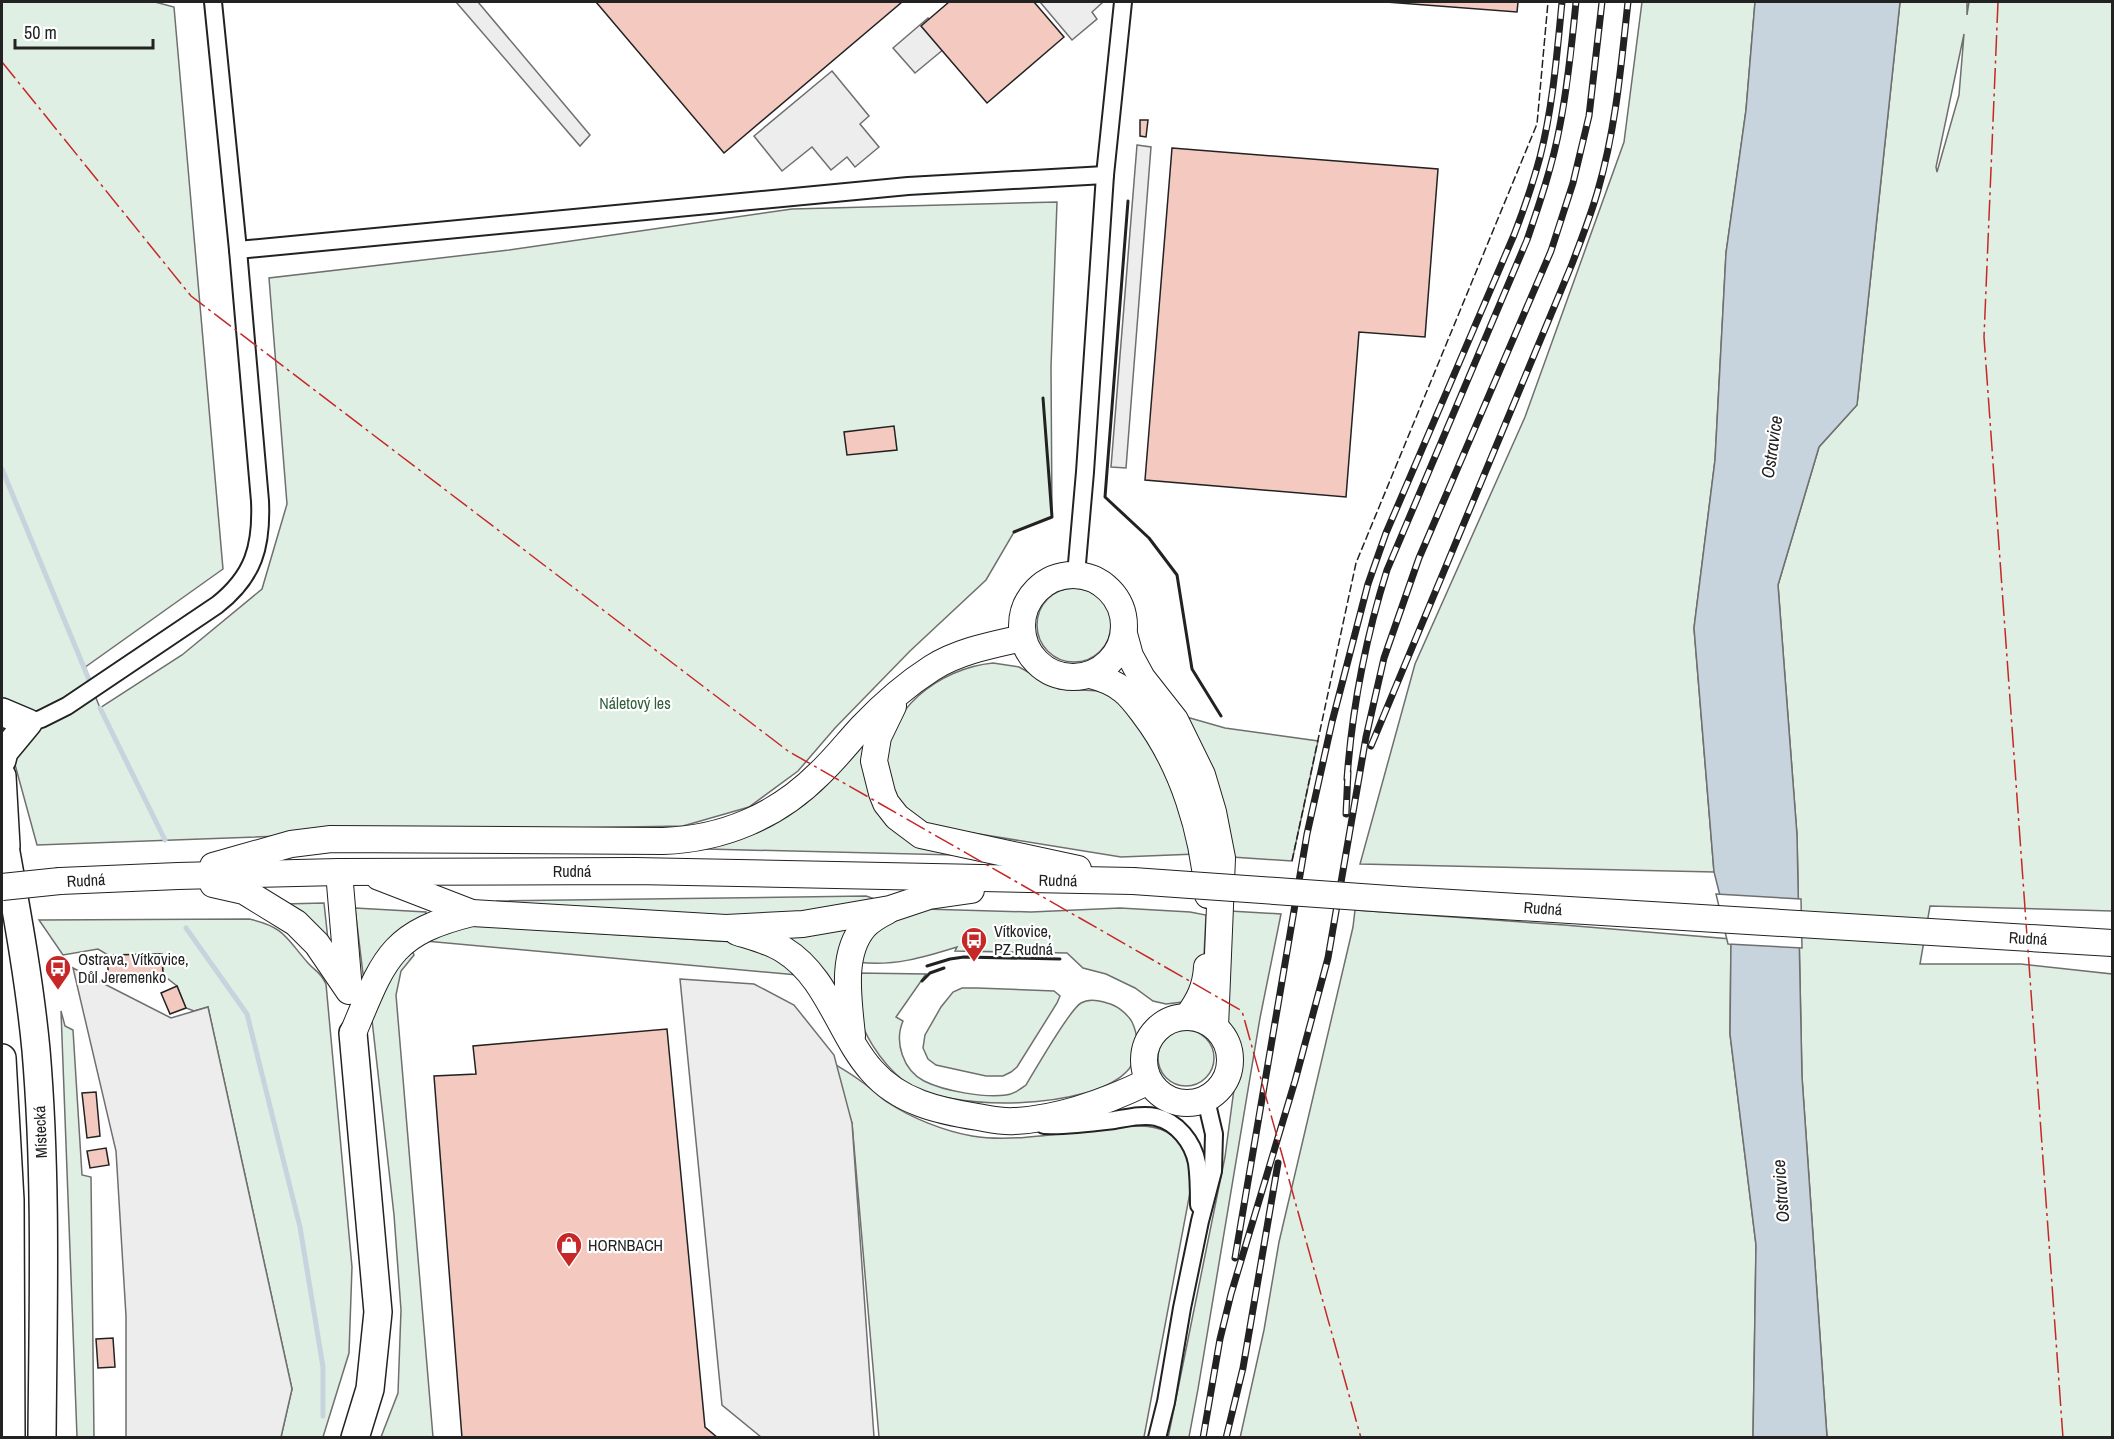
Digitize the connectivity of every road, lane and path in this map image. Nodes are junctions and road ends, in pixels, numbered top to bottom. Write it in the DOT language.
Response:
graph roads {
  1 [pos="213,2"];
  2 [pos="1123,2"];
  3 [pos="1106,175"];
  4 [pos="238,250"];
  5 [pos="1076,575"];
  6 [pos="1124,634"];
  7 [pos="1023,638"];
  8 [pos="1090,675"];
  9 [pos="902,692"];
  10 [pos="2,712"];
  11 [pos="28,723"];
  12 [pos="2,760"];
  13 [pos="2,776"];
  14 [pos="4,842"];
  15 [pos="339,872"];
  16 [pos="366,872"];
  17 [pos="178,876"];
  18 [pos="1051,880"];
  19 [pos="1133,881"];
  20 [pos="2,887"];
  21 [pos="890,909"];
  22 [pos="472,913"];
  23 [pos="726,928"];
  24 [pos="2112,943"];
  25 [pos="349,991"];
  26 [pos="1187,1017"];
  27 [pos="1215,1027"];
  28 [pos="353,1033"];
  29 [pos="854,1045"];
  30 [pos="2,1058"];
  31 [pos="1149,1081"];
  32 [pos="1206,1100"];
  33 [pos="1012,1122"];
  34 [pos="1200,1221"];
  35 [pos="42,1377"];
  36 [pos="10,1437"];
  37 [pos="42,1437"];
  38 [pos="55,1437"];
  39 [pos="355,1437"];
  40 [pos="1157,1437"];
  1 -- 4 [label="street"];
  2 -- 3 [label="street"];
  3 -- 4 [label="street"];
  3 -- 5 [label="street"];
  4 -- 11 [label="street"];
  5 -- 6 [label="main road"];
  5 -- 7 [label="main road"];
  6 -- 8 [label="main road"];
  6 -- 27 [label="main road"];
  7 -- 8 [label="main road"];
  7 -- 9 [label="main road"];
  8 -- 26 [label="main road"];
  9 -- 17 [label="main road"];
  9 -- 19 [label="main road"];
  10 -- 11 [label="highway"];
  11 -- 12 [label="highway"];
  13 -- 14 [label="highway, Místecká"];
  14 -- 35 [label="highway, Místecká"];
  15 -- 16 [label="main road, Rudná"];
  15 -- 17 [label="main road, Rudná"];
  15 -- 25 [label="main road"];
  16 -- 18 [label="main road, Rudná"];
  16 -- 22 [label="main road"];
  17 -- 20 [label="main road, Rudná, bridge"];
  17 -- 25 [label="main road"];
  18 -- 19 [label="main road, Rudná"];
  18 -- 21 [label="main road"];
  19 -- 24 [label="main road, Rudná, bridge"];
  21 -- 23 [label="main road"];
  21 -- 29 [label="main road"];
  22 -- 23 [label="main road"];
  22 -- 28 [label="main road"];
  23 -- 29 [label="main road"];
  25 -- 28 [label="main road"];
  26 -- 27 [label="main road"];
  26 -- 31 [label="main road"];
  27 -- 32 [label="main road"];
  28 -- 39 [label="highway"];
  29 -- 33 [label="main road"];
  30 -- 36 [label="highway, Místecká"];
  31 -- 32 [label="main road"];
  31 -- 33 [label="main road"];
  32 -- 34 [label="street"];
  33 -- 34 [label="street"];
  34 -- 40 [label="street"];
  35 -- 37 [label="highway, Místecká"];
  35 -- 38 [label="highway"];
}
